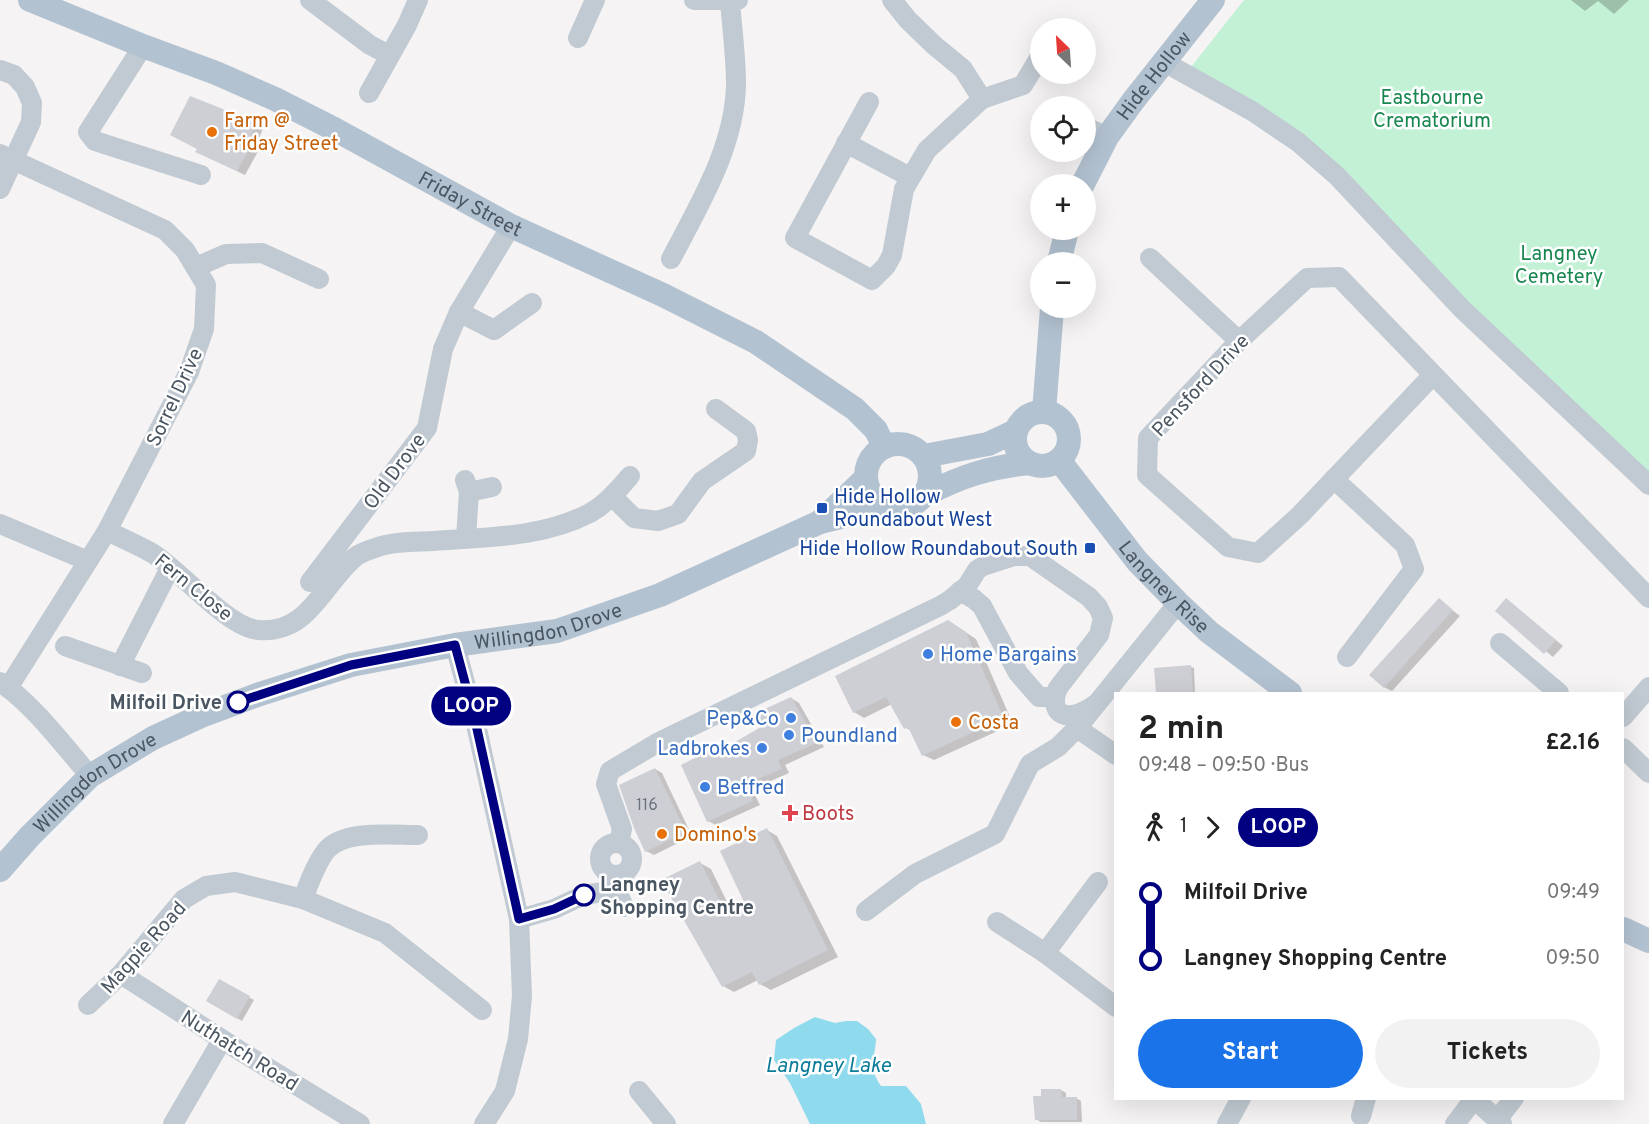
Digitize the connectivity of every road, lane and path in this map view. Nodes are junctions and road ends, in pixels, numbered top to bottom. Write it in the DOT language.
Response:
graph roads {
  1 [pos="30,0"];
  2 [pos="310,0"];
  3 [pos="418,0"];
  4 [pos="596,0"];
  5 [pos="694,0"];
  6 [pos="734,0"];
  7 [pos="892,0"];
  8 [pos="1213,0"];
  9 [pos="579,38"];
  10 [pos="143,46"];
  11 [pos="389,56"];
  12 [pos="1164,62"];
  13 [pos="0,70"];
  14 [pos="1030,73"];
  15 [pos="369,93"];
  16 [pos="982,99"];
  17 [pos="869,102"];
  18 [pos="1096,132"];
  19 [pos="846,143"];
  20 [pos="6,156"];
  21 [pos="201,175"];
  22 [pos="909,177"];
  23 [pos="0,189"];
  24 [pos="511,226"];
  25 [pos="1150,258"];
  26 [pos="672,260"];
  27 [pos="196,267"];
  28 [pos="319,279"];
  29 [pos="532,303"];
  30 [pos="459,312"];
  31 [pos="1051,318"];
  32 [pos="1239,341"];
  33 [pos="1433,375"];
  34 [pos="716,409"];
  35 [pos="1044,412"];
  36 [pos="1016,431"];
  37 [pos="884,447"];
  38 [pos="924,456"];
  39 [pos="1059,460"];
  40 [pos="1030,463"];
  41 [pos="630,476"];
  42 [pos="866,478"];
  43 [pos="1334,479"];
  44 [pos="1649,485"];
  45 [pos="492,487"];
  46 [pos="925,495"];
  47 [pos="612,496"];
  48 [pos="886,506"];
  49 [pos="820,522"];
  50 [pos="0,524"];
  51 [pos="107,531"];
  52 [pos="466,538"];
  53 [pos="88,561"];
  54 [pos="170,568"];
  55 [pos="310,582"];
  56 [pos="960,591"];
  57 [pos="1649,598"];
  58 [pos="1178,603"];
  59 [pos="1500,643"];
  60 [pos="455,645"];
  61 [pos="65,646"];
  62 [pos="1347,657"];
  63 [pos="120,666"];
  64 [pos="142,673"];
  65 [pos="4,685"];
  66 [pos="1649,687"];
  67 [pos="1289,692"];
  68 [pos="1558,692"];
  69 [pos="1054,697"];
  70 [pos="1096,704"];
  71 [pos="1624,716"];
  72 [pos="1077,728"];
  73 [pos="1624,749"];
  74 [pos="1114,754"];
  75 [pos="1649,773"];
  76 [pos="90,776"];
  77 [pos="418,836"];
  78 [pos="619,843"];
  79 [pos="602,866"];
  80 [pos="0,870"];
  81 [pos="618,879"];
  82 [pos="1098,882"];
  83 [pos="584,895"];
  84 [pos="303,899"];
  85 [pos="624,907"];
  86 [pos="866,911"];
  87 [pos="519,919"];
  88 [pos="997,922"];
  89 [pos="1624,929"];
  90 [pos="1649,941"];
  91 [pos="1045,953"];
  92 [pos="121,974"];
  93 [pos="88,1005"];
  94 [pos="1114,1005"];
  95 [pos="482,1010"];
  96 [pos="222,1040"];
  97 [pos="639,1091"];
  98 [pos="1239,1100"];
  99 [pos="1472,1100"];
  100 [pos="1475,1100"];
  101 [pos="1513,1100"];
  102 [pos="1499,1122"];
  103 [pos="173,1124"];
  104 [pos="360,1124"];
  105 [pos="484,1124"];
  106 [pos="666,1124"];
  107 [pos="1227,1124"];
  108 [pos="1455,1124"];
  1 -- 10 [label="main road, Friday Street"];
  2 -- 11 [label="street"];
  3 -- 11 [label="street"];
  4 -- 9 [label="street"];
  5 -- 6 [label="street"];
  6 -- 26 [label="street"];
  7 -- 16 [label="street"];
  8 -- 12 [label="main road, Hide Hollow"];
  10 -- 21 [label="street"];
  10 -- 24 [label="main road, Friday Street"];
  11 -- 15 [label="street"];
  12 -- 18 [label="main road, Hide Hollow"];
  12 -- 44 [label="street"];
  13 -- 20 [label="street"];
  14 -- 16 [label="street"];
  16 -- 22 [label="street"];
  17 -- 19 [label="street"];
  19 -- 22 [label="street"];
  19 -- 22 [label="street"];
  20 -- 23 [label="street"];
  20 -- 27 [label="street, Sorrel Drive"];
  24 -- 30 [label="street, Old Drove"];
  24 -- 37 [label="main road, Friday Street"];
  25 -- 32 [label="street"];
  27 -- 28 [label="street"];
  27 -- 51 [label="street, Sorrel Drive"];
  29 -- 30 [label="street"];
  30 -- 55 [label="street, Old Drove"];
  31 -- 35 [label="main road"];
  32 -- 33 [label="street, Pensford Drive"];
  32 -- 43 [label="street, Pensford Drive"];
  33 -- 43 [label="street, Pensford Drive"];
  33 -- 57 [label="street, Pensford Drive"];
  34 -- 47 [label="street"];
  35 -- 36 [label="main road"];
  35 -- 39 [label="main road"];
  36 -- 38 [label="main road"];
  36 -- 40 [label="main road"];
  37 -- 38 [label="main road"];
  37 -- 42 [label="main road"];
  38 -- 46 [label="main road"];
  39 -- 40 [label="main road"];
  39 -- 58 [label="main road, Langney Rise"];
  40 -- 46 [label="main road"];
  41 -- 47 [label="street, Fern Close"];
  42 -- 48 [label="main road"];
  42 -- 49 [label="main road, Willingdon Drove"];
  43 -- 62 [label="street"];
  45 -- 52 [label="street"];
  46 -- 48 [label="main road"];
  47 -- 52 [label="street, Fern Close"];
  48 -- 49 [label="main road, Willingdon Drove"];
  49 -- 60 [label="main road, Willingdon Drove"];
  50 -- 53 [label="street"];
  51 -- 53 [label="street, Sorrel Drive"];
  51 -- 54 [label="street, Fern Close"];
  52 -- 54 [label="street, Fern Close"];
  53 -- 65 [label="street, Sorrel Drive"];
  54 -- 63 [label="street"];
  56 -- 69 [label="street"];
  56 -- 69 [label="street"];
  56 -- 78 [label="street"];
  58 -- 67 [label="main road, Langney Rise"];
  58 -- 70 [label="street"];
  59 -- 68 [label="street"];
  60 -- 76 [label="main road, Willingdon Drove"];
  60 -- 87 [label="street"];
  61 -- 63 [label="street"];
  63 -- 64 [label="street"];
  65 -- 76 [label="street"];
  66 -- 71 [label="street"];
  69 -- 70 [label="street"];
  70 -- 72 [label="street"];
  72 -- 74 [label="street"];
  72 -- 86 [label="street"];
  73 -- 75 [label="street"];
  76 -- 80 [label="main road, Willingdon Drove"];
  77 -- 84 [label="street"];
  78 -- 79 [label="street"];
  78 -- 81 [label="street"];
  79 -- 81 [label="street"];
  79 -- 83 [label="street"];
  81 -- 83 [label="street"];
  81 -- 85 [label="street"];
  82 -- 91 [label="street"];
  83 -- 87 [label="street"];
  84 -- 92 [label="street, Magpie Road"];
  84 -- 95 [label="street, Magpie Road"];
  87 -- 105 [label="street"];
  88 -- 91 [label="street"];
  89 -- 90 [label="main road"];
  91 -- 94 [label="street"];
  92 -- 93 [label="street, Magpie Road"];
  92 -- 96 [label="street, Nuthatch Road"];
  96 -- 103 [label="street"];
  96 -- 104 [label="street, Nuthatch Road"];
  97 -- 106 [label="street"];
  98 -- 107 [label="street"];
  99 -- 108 [label="street"];
  100 -- 102 [label="street"];
  101 -- 102 [label="street"];
}
